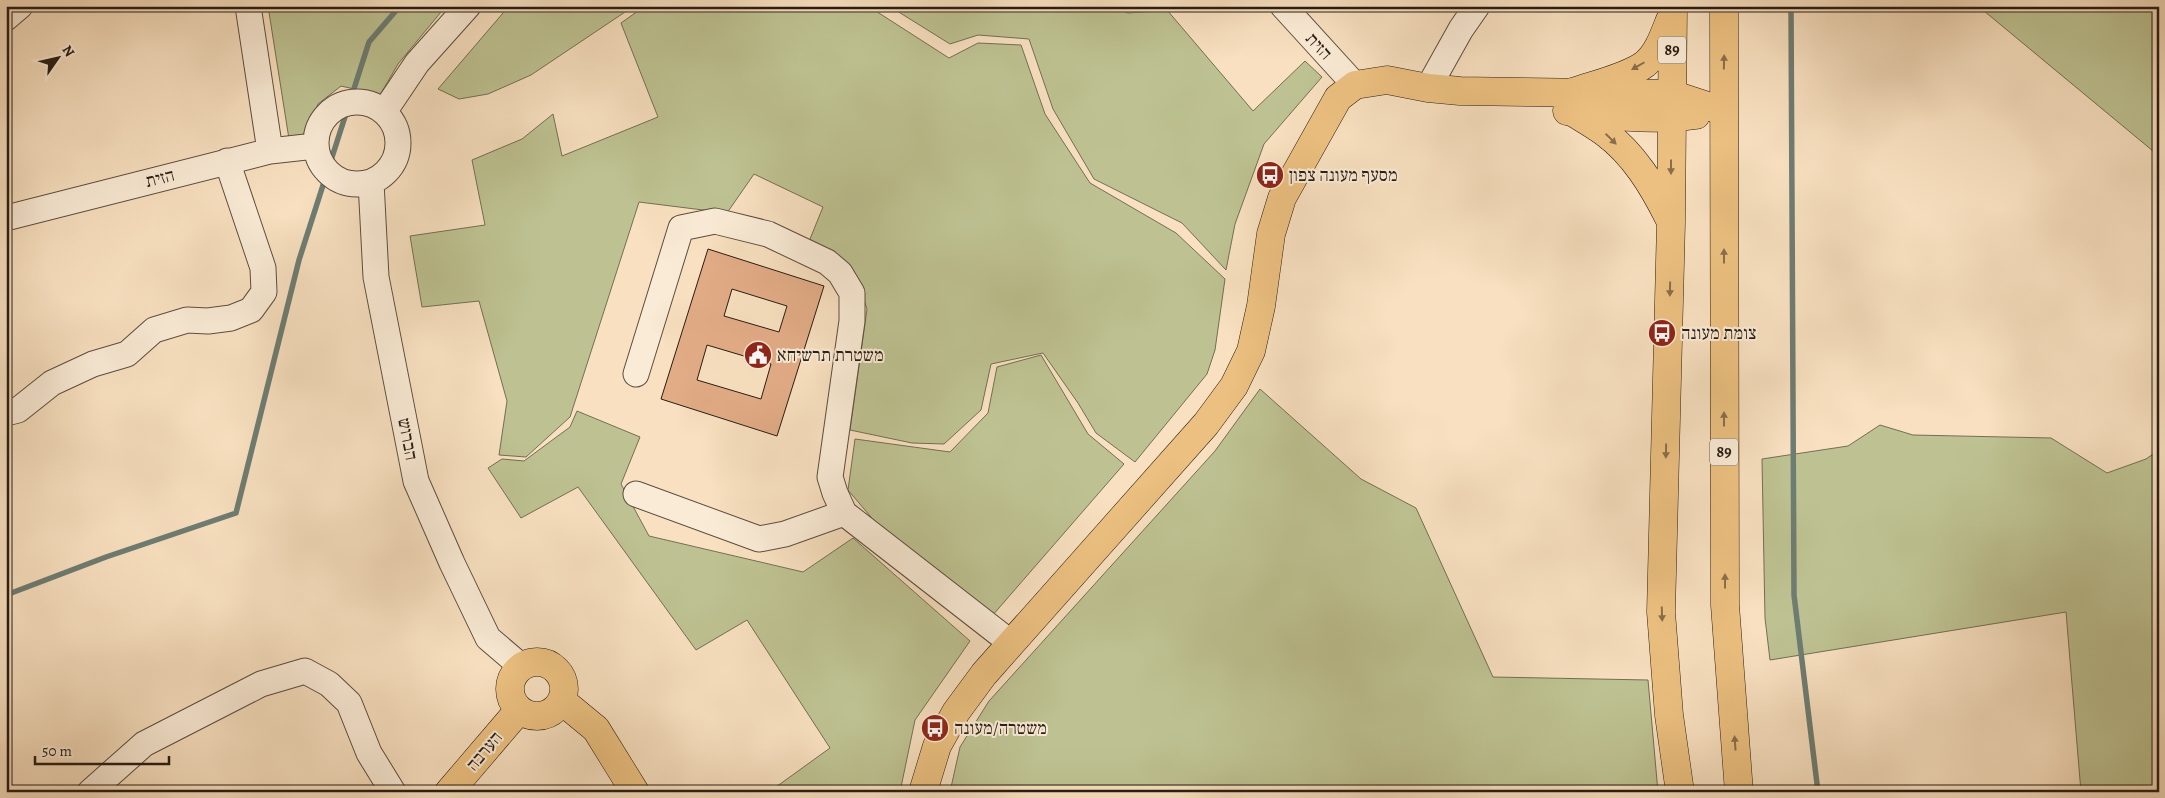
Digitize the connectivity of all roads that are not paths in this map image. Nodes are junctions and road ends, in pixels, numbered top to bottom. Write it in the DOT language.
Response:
graph roads {
  1 [pos="20,6"];
  2 [pos="248,6"];
  3 [pos="468,6"];
  4 [pos="1284,6"];
  5 [pos="1477,6"];
  6 [pos="1724,6"];
  7 [pos="1673,9"];
  8 [pos="6,18"];
  9 [pos="1355,85"];
  10 [pos="1428,88"];
  11 [pos="1572,102"];
  12 [pos="1671,106"];
  13 [pos="1723,111"];
  14 [pos="384,112"];
  15 [pos="316,146"];
  16 [pos="270,151"];
  17 [pos="227,161"];
  18 [pos="371,182"];
  19 [pos="6,218"];
  20 [pos="1671,223"];
  21 [pos="636,374"];
  22 [pos="6,413"];
  23 [pos="636,494"];
  24 [pos="844,513"];
  25 [pos="1011,643"];
  26 [pos="522,667"];
  27 [pos="562,701"];
  28 [pos="519,710"];
  29 [pos="90,792"];
  30 [pos="393,792"];
  31 [pos="449,792"];
  32 [pos="635,792"];
  33 [pos="923,792"];
  34 [pos="1680,792"];
  35 [pos="1739,792"];
  1 -- 8 [label="street"];
  2 -- 16 [label="street"];
  3 -- 14 [label="street"];
  4 -- 9 [label="street, הזית"];
  5 -- 10 [label="street"];
  13 -- 6 [label="main road, 89, one-way"];
  7 -- 11 [label="main road, one-way"];
  7 -- 12 [label="main road, 89"];
  9 -- 10 [label="main road"];
  9 -- 25 [label="main road"];
  10 -- 11 [label="main road"];
  11 -- 12 [label="main road"];
  11 -- 20 [label="main road, one-way"];
  12 -- 13 [label="main road"];
  12 -- 20 [label="main road, 89, one-way"];
  35 -- 13 [label="main road, 89, one-way"];
  14 -- 15 [label="street"];
  14 -- 18 [label="street"];
  15 -- 16 [label="street, הזית"];
  15 -- 18 [label="street"];
  16 -- 17 [label="street, הזית"];
  17 -- 19 [label="street, הזית"];
  17 -- 22 [label="street"];
  18 -- 26 [label="street, הברוש"];
  20 -- 34 [label="main road, 89, one-way"];
  21 -- 24 [label="street"];
  23 -- 24 [label="street"];
  24 -- 25 [label="street"];
  25 -- 33 [label="main road"];
  26 -- 27 [label="main road"];
  26 -- 28 [label="main road"];
  27 -- 28 [label="main road"];
  27 -- 32 [label="main road"];
  28 -- 31 [label="main road, הערבה"];
  29 -- 30 [label="street"];
}
